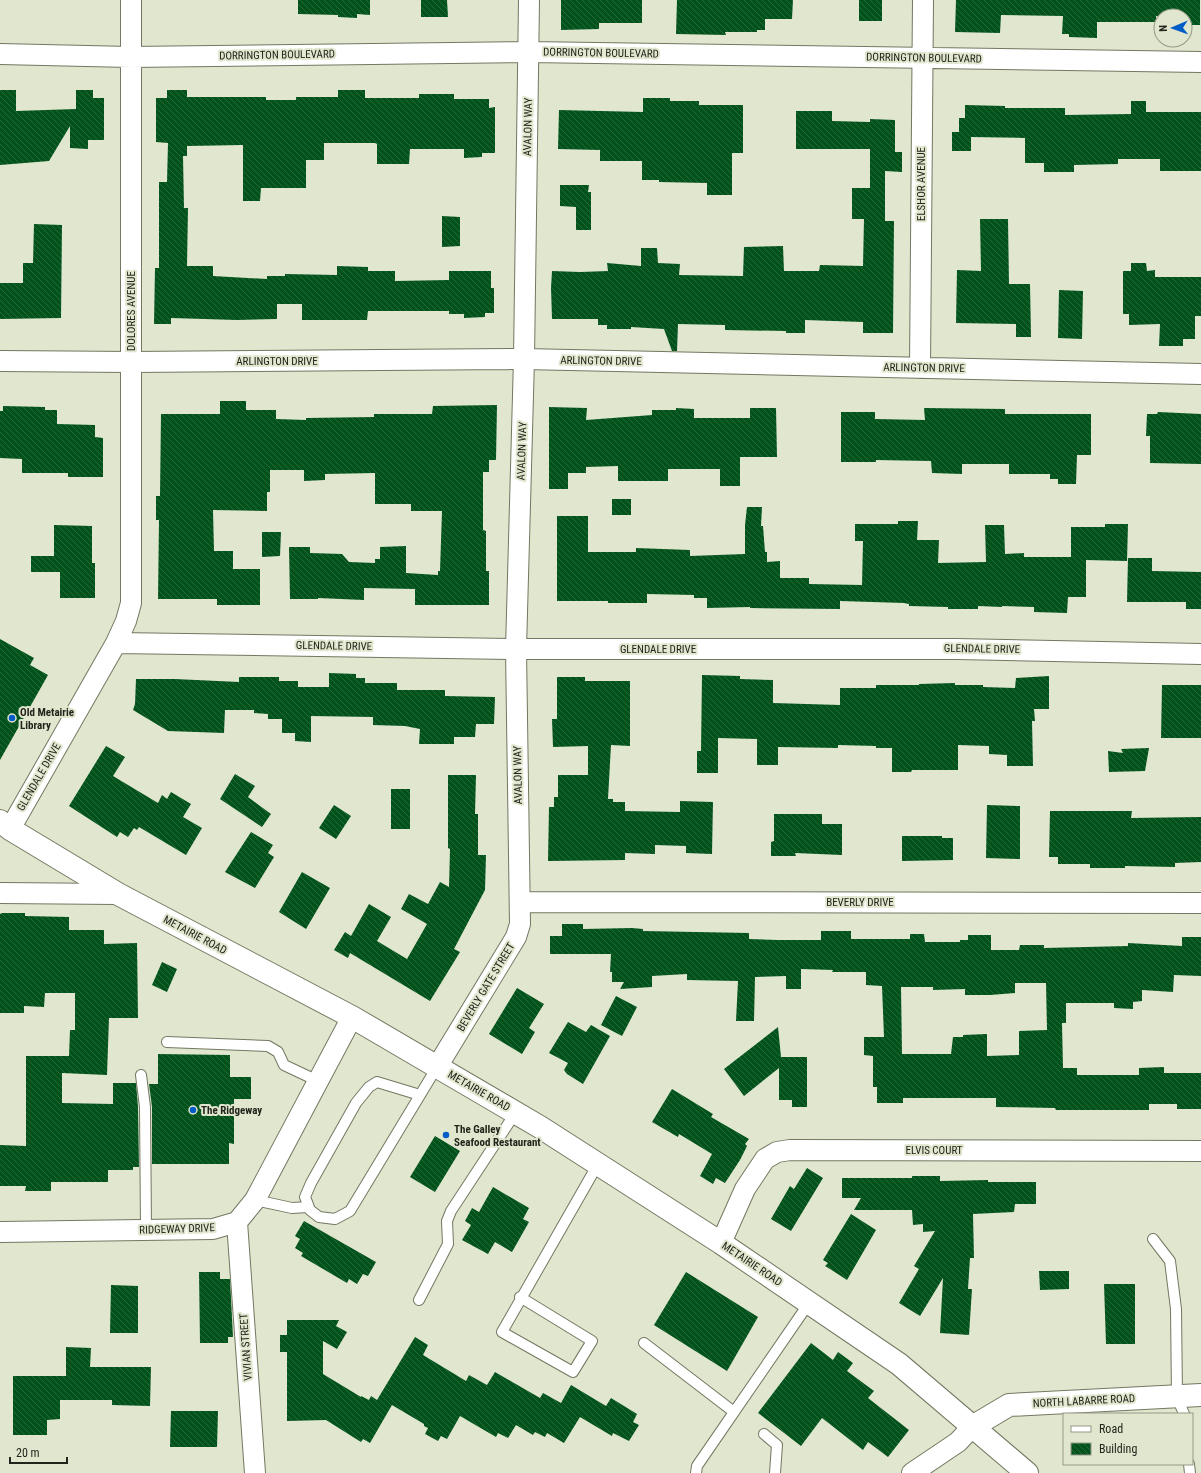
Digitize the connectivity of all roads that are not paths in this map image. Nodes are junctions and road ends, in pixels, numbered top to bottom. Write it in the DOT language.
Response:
graph roads {
  1 [pos="131,0"];
  2 [pos="529,0"];
  3 [pos="923,0"];
  4 [pos="529,52"];
  5 [pos="0,54"];
  6 [pos="130,56"];
  7 [pos="922,58"];
  8 [pos="1201,62"];
  9 [pos="524,359"];
  10 [pos="0,361"];
  11 [pos="132,362"];
  12 [pos="920,368"];
  13 [pos="1201,374"];
  14 [pos="126,621"];
  15 [pos="116,643"];
  16 [pos="516,649"];
  17 [pos="1201,654"];
  18 [pos="5,825"];
  19 [pos="0,893"];
  20 [pos="118,894"];
  21 [pos="520,902"];
  22 [pos="1201,903"];
  23 [pos="352,1017"];
  24 [pos="167,1042"];
  25 [pos="437,1067"];
  26 [pos="141,1076"];
  27 [pos="318,1081"];
  28 [pos="420,1095"];
  29 [pos="516,1112"];
  30 [pos="1201,1151"];
  31 [pos="598,1164"];
  32 [pos="255,1200"];
  33 [pos="308,1207"];
  34 [pos="237,1222"];
  35 [pos="146,1230"];
  36 [pos="0,1232"];
  37 [pos="1153,1239"];
  38 [pos="721,1243"];
  39 [pos="520,1297"];
  40 [pos="419,1300"];
  41 [pos="809,1303"];
  42 [pos="644,1343"];
  43 [pos="1201,1395"];
  44 [pos="1180,1405"];
  45 [pos="734,1412"];
  46 [pos="972,1427"];
  47 [pos="764,1434"];
  48 [pos="255,1473"];
  49 [pos="696,1473"];
  50 [pos="775,1473"];
  51 [pos="912,1473"];
  52 [pos="1027,1473"];
  1 -- 6 [label="street, DOLORES AVENUE"];
  2 -- 4 [label="street, AVALON WAY"];
  3 -- 7 [label="street, ELSHOR AVENUE"];
  4 -- 6 [label="street, DORRINGTON BOULEVARD"];
  4 -- 7 [label="street, DORRINGTON BOULEVARD"];
  4 -- 9 [label="street, AVALON WAY"];
  5 -- 6 [label="street, DORRINGTON BOULEVARD"];
  6 -- 11 [label="street, DOLORES AVENUE"];
  7 -- 8 [label="street, DORRINGTON BOULEVARD"];
  7 -- 12 [label="street, ELSHOR AVENUE"];
  9 -- 11 [label="street, ARLINGTON DRIVE"];
  9 -- 12 [label="street, ARLINGTON DRIVE"];
  9 -- 16 [label="street, AVALON WAY"];
  10 -- 11 [label="street, ARLINGTON DRIVE"];
  11 -- 14 [label="street, DOLORES AVENUE"];
  12 -- 13 [label="street, ARLINGTON DRIVE"];
  14 -- 15 [label="street, GLENDALE DRIVE"];
  15 -- 16 [label="street, GLENDALE DRIVE"];
  15 -- 18 [label="street, GLENDALE DRIVE"];
  16 -- 17 [label="street, GLENDALE DRIVE"];
  16 -- 21 [label="street, AVALON WAY"];
  18 -- 20 [label="main road, METAIRIE ROAD"];
  19 -- 20 [label="street"];
  20 -- 23 [label="main road, METAIRIE ROAD"];
  21 -- 22 [label="street, BEVERLY DRIVE"];
  21 -- 25 [label="street, BEVERLY GATE STREET"];
  23 -- 25 [label="main road, METAIRIE ROAD"];
  23 -- 27 [label="street"];
  24 -- 27 [label="lane"];
  25 -- 28 [label="lane"];
  25 -- 29 [label="main road, METAIRIE ROAD"];
  26 -- 35 [label="lane"];
  27 -- 32 [label="street"];
  28 -- 33 [label="lane"];
  28 -- 33 [label="lane"];
  29 -- 31 [label="main road, METAIRIE ROAD"];
  29 -- 40 [label="lane"];
  30 -- 38 [label="street, ELVIS COURT"];
  31 -- 38 [label="main road, METAIRIE ROAD"];
  31 -- 39 [label="lane"];
  32 -- 33 [label="lane"];
  32 -- 34 [label="street"];
  34 -- 35 [label="street, RIDGEWAY DRIVE"];
  34 -- 48 [label="street, VIVIAN STREET"];
  35 -- 36 [label="street, RIDGEWAY DRIVE"];
  37 -- 44 [label="lane"];
  38 -- 41 [label="main road, METAIRIE ROAD"];
  39 -- 39 [label="lane"];
  41 -- 45 [label="lane"];
  41 -- 46 [label="main road, METAIRIE ROAD"];
  42 -- 45 [label="lane"];
  43 -- 44 [label="main road, NORTH LABARRE ROAD"];
  44 -- 46 [label="main road, NORTH LABARRE ROAD"];
  45 -- 49 [label="lane"];
  46 -- 51 [label="street"];
  46 -- 52 [label="main road, METAIRIE ROAD"];
  47 -- 50 [label="lane"];
}
